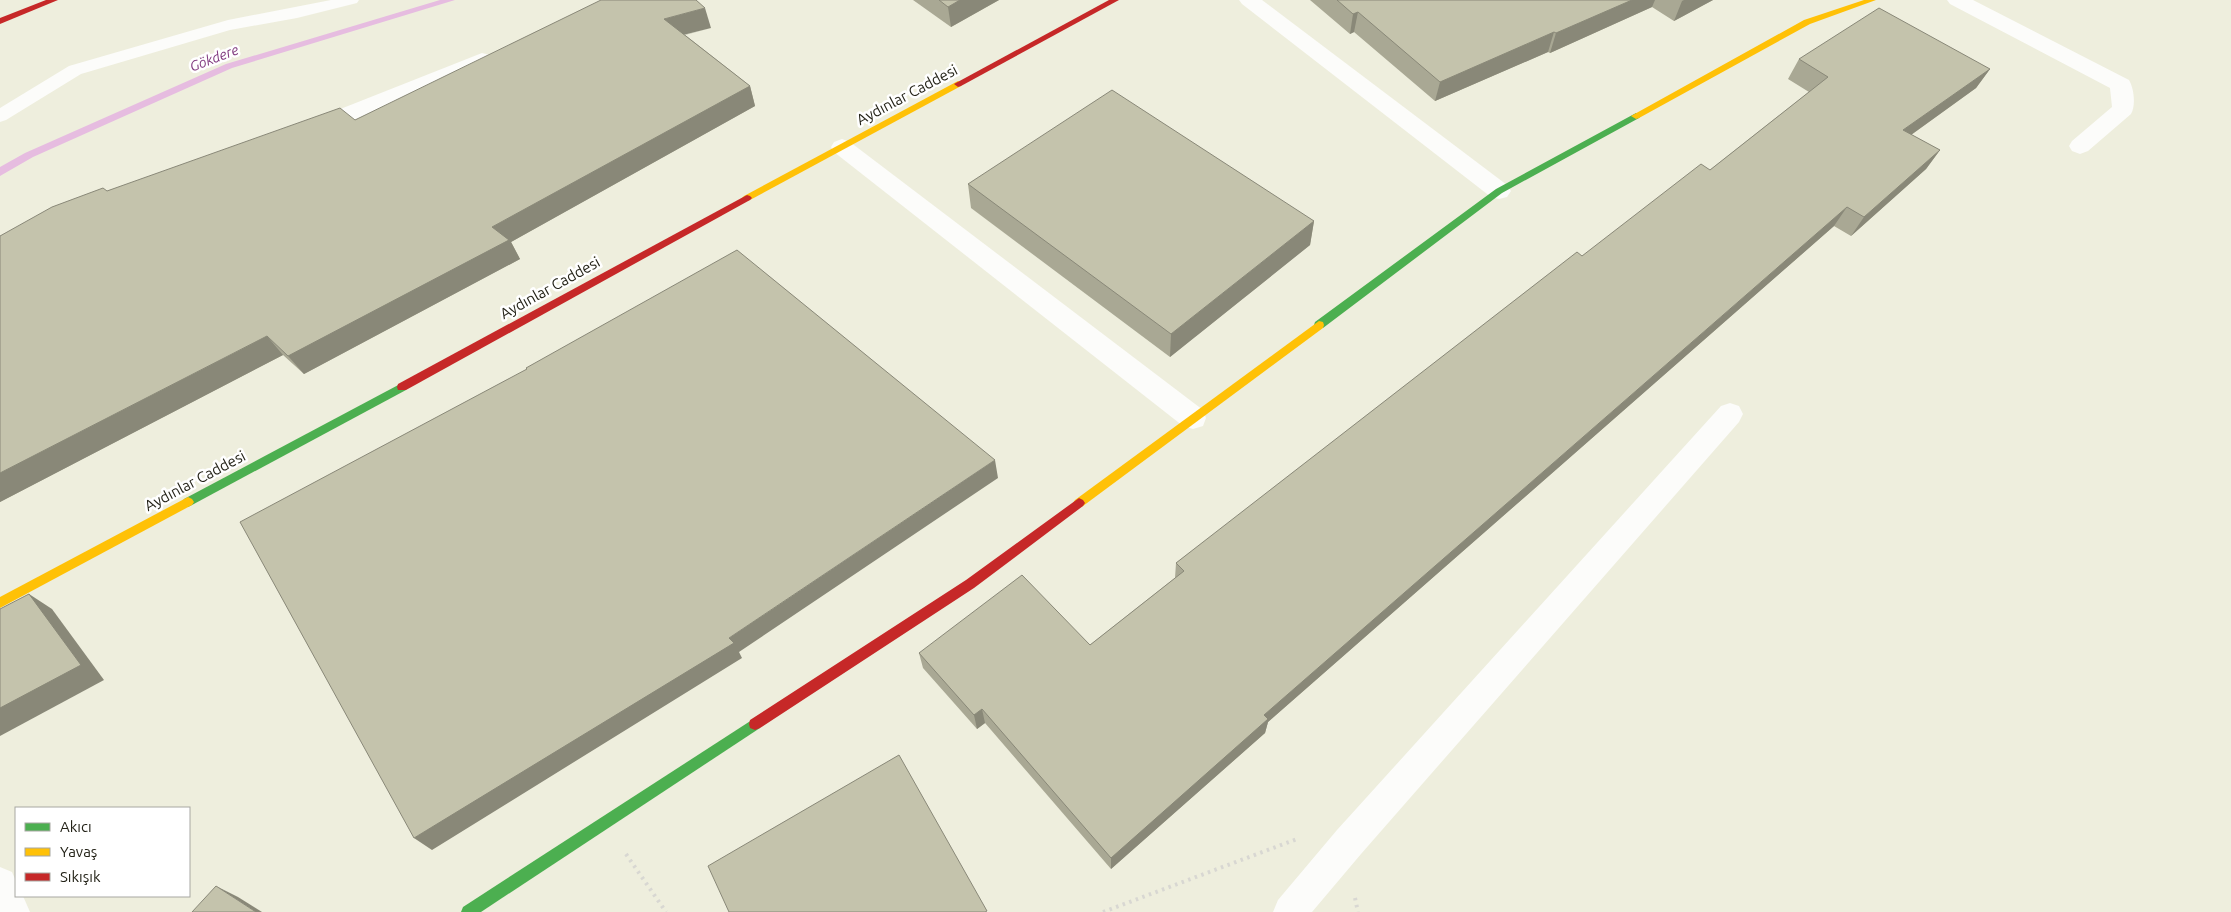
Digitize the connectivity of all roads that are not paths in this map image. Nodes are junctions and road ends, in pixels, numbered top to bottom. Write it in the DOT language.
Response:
graph roads {
  1 [pos="54,0"];
  2 [pos="352,0"];
  3 [pos="1116,0"];
  4 [pos="1249,0"];
  5 [pos="1872,0"];
  6 [pos="1957,0"];
  7 [pos="0,21"];
  8 [pos="499,53"];
  9 [pos="0,116"];
  10 [pos="296,135"];
  11 [pos="842,146"];
  12 [pos="2080,146"];
  13 [pos="1499,190"];
  14 [pos="1730,414"];
  15 [pos="1194,418"];
  16 [pos="0,603"];
  17 [pos="0,884"];
  18 [pos="13,912"];
  19 [pos="468,912"];
  20 [pos="1290,912"];
  1 -- 7 [label="main road"];
  2 -- 9 [label="lane"];
  3 -- 11 [label="main road, Aydınlar Caddesi"];
  4 -- 13 [label="street"];
  5 -- 13 [label="main road"];
  6 -- 12 [label="street"];
  8 -- 10 [label="street"];
  11 -- 15 [label="street"];
  11 -- 16 [label="main road, Aydınlar Caddesi"];
  13 -- 15 [label="main road"];
  14 -- 20 [label="street"];
  15 -- 19 [label="main road"];
  17 -- 18 [label="street"];
}
